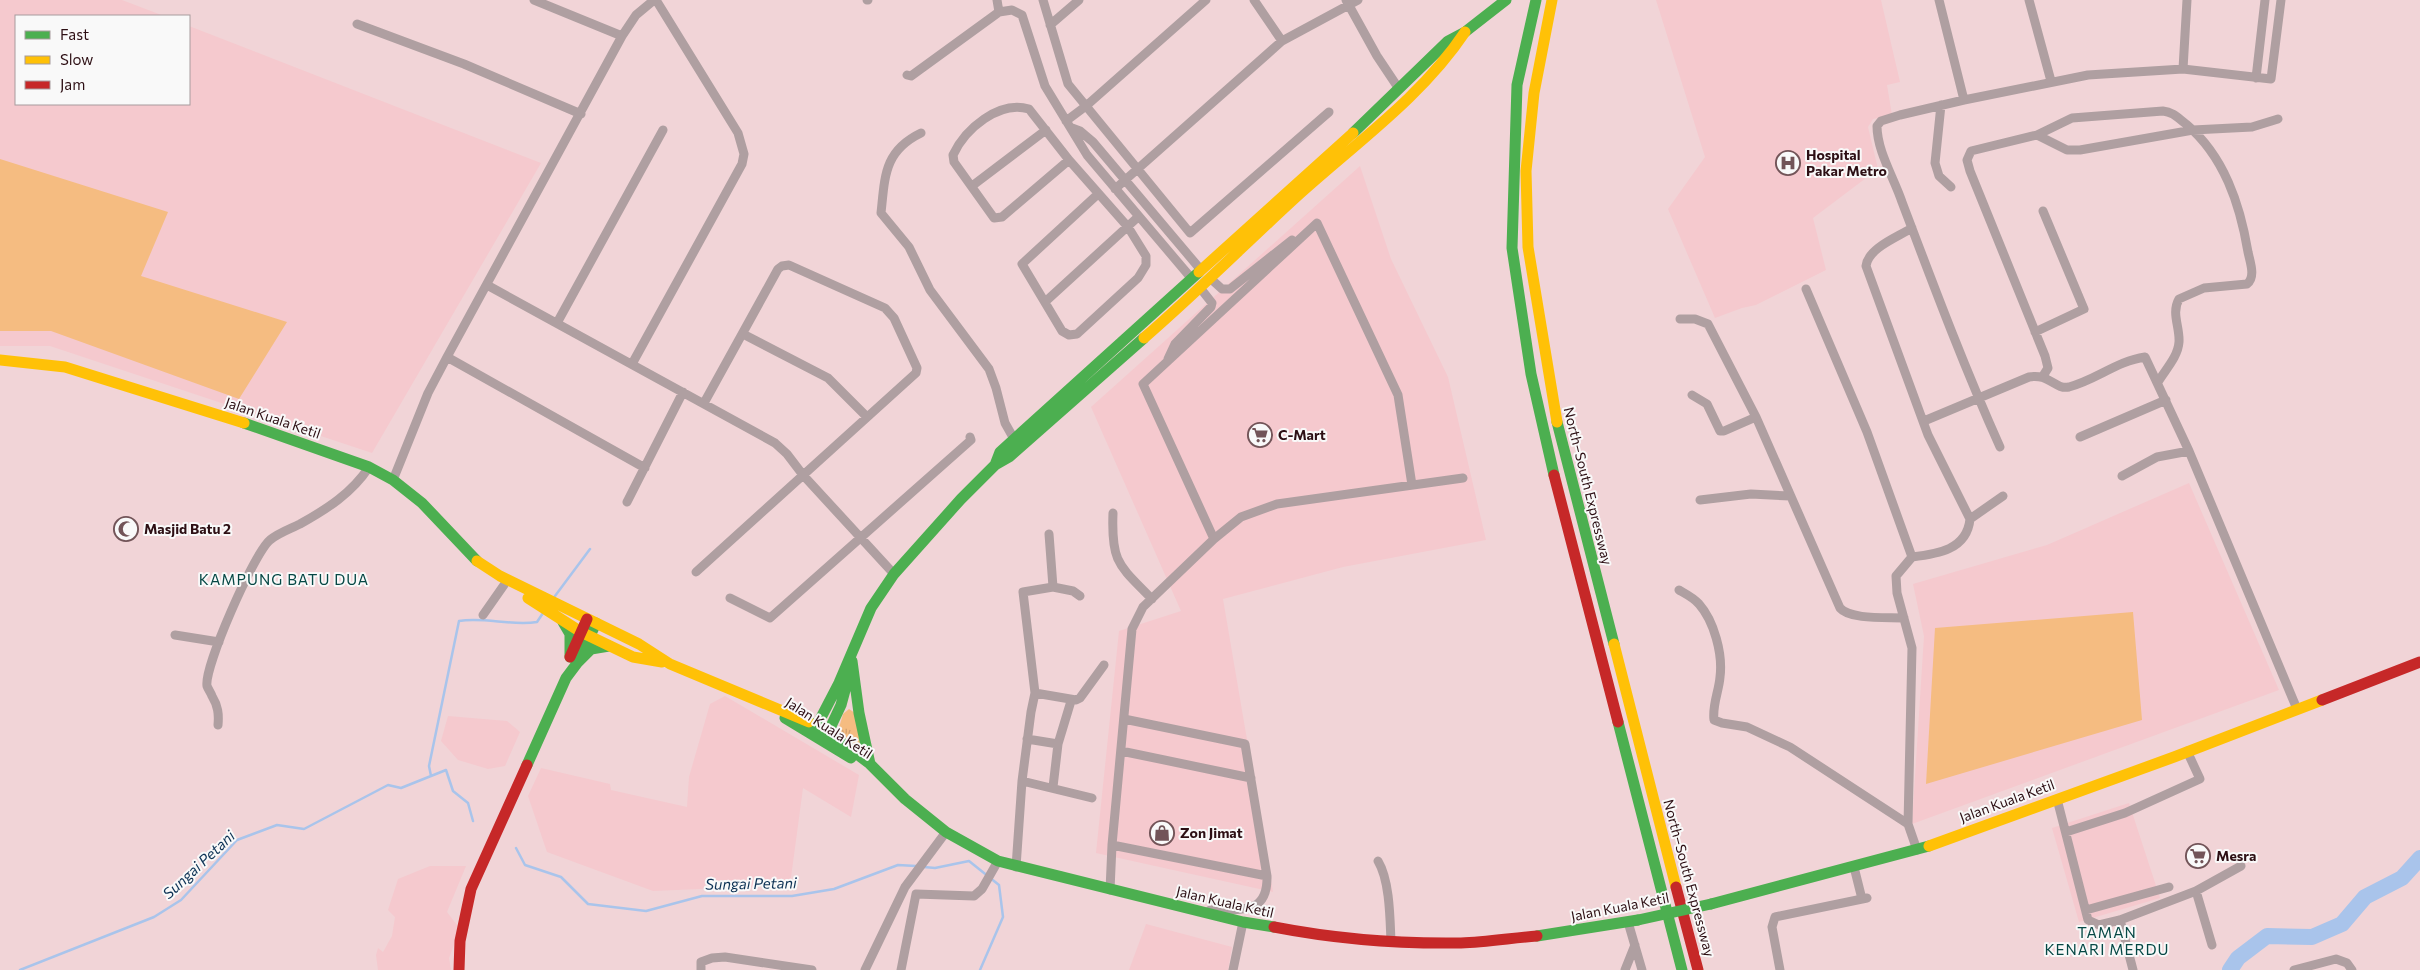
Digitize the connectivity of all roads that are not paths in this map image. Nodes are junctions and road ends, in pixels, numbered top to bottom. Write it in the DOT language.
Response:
graph roads {
  1 [pos="534,0"];
  2 [pos="655,0"];
  3 [pos="996,0"];
  4 [pos="1043,0"];
  5 [pos="1080,0"];
  6 [pos="1206,0"];
  7 [pos="1254,0"];
  8 [pos="1358,0"];
  9 [pos="1506,0"];
  10 [pos="1536,0"];
  11 [pos="1552,0"];
  12 [pos="1939,0"];
  13 [pos="2030,0"];
  14 [pos="2188,0"];
  15 [pos="2265,0"];
  16 [pos="2281,0"];
  17 [pos="1347,3"];
  18 [pos="999,12"];
  19 [pos="357,24"];
  20 [pos="1050,25"];
  21 [pos="1465,32"];
  22 [pos="622,36"];
  23 [pos="1282,41"];
  24 [pos="2183,69"];
  25 [pos="906,75"];
  26 [pos="2256,78"];
  27 [pos="2051,81"];
  28 [pos="1399,89"];
  29 [pos="1964,100"];
  30 [pos="1941,105"];
  31 [pos="1086,106"];
  32 [pos="1329,112"];
  33 [pos="581,114"];
  34 [pos="2278,119"];
  35 [pos="1069,124"];
  36 [pos="663,130"];
  37 [pos="1046,130"];
  38 [pos="2193,130"];
  39 [pos="921,133"];
  40 [pos="2038,135"];
  41 [pos="1069,160"];
  42 [pos="1137,170"];
  43 [pos="1125,180"];
  44 [pos="972,186"];
  45 [pos="1951,187"];
  46 [pos="1115,189"];
  47 [pos="1098,194"];
  48 [pos="2043,211"];
  49 [pos="1138,217"];
  50 [pos="1128,227"];
  51 [pos="1912,228"];
  52 [pos="1303,236"];
  53 [pos="1201,270"];
  54 [pos="1192,279"];
  55 [pos="1211,279"];
  56 [pos="487,285"];
  57 [pos="1201,289"];
  58 [pos="1806,289"];
  59 [pos="1045,302"];
  60 [pos="1680,319"];
  61 [pos="557,323"];
  62 [pos="2034,332"];
  63 [pos="743,334"];
  64 [pos="447,357"];
  65 [pos="0,360"];
  66 [pos="1167,362"];
  67 [pos="632,364"];
  68 [pos="2043,376"];
  69 [pos="2158,382"];
  70 [pos="683,392"];
  71 [pos="1692,395"];
  72 [pos="1978,398"];
  73 [pos="2166,400"];
  74 [pos="704,403"];
  75 [pos="1756,416"];
  76 [pos="866,417"];
  77 [pos="1924,421"];
  78 [pos="970,437"];
  79 [pos="2080,437"];
  80 [pos="1014,439"];
  81 [pos="2000,447"];
  82 [pos="2189,451"];
  83 [pos="995,465"];
  84 [pos="369,467"];
  85 [pos="645,468"];
  86 [pos="803,475"];
  87 [pos="2122,476"];
  88 [pos="1462,478"];
  89 [pos="393,480"];
  90 [pos="1412,485"];
  91 [pos="1790,496"];
  92 [pos="2002,496"];
  93 [pos="1700,500"];
  94 [pos="627,502"];
  95 [pos="1113,513"];
  96 [pos="1970,519"];
  97 [pos="1049,534"];
  98 [pos="860,537"];
  99 [pos="1214,538"];
  100 [pos="1912,558"];
  101 [pos="696,572"];
  102 [pos="894,574"];
  103 [pos="502,581"];
  104 [pos="1053,587"];
  105 [pos="1680,590"];
  106 [pos="1080,596"];
  107 [pos="730,598"];
  108 [pos="1152,599"];
  109 [pos="556,612"];
  110 [pos="484,615"];
  111 [pos="1904,618"];
  112 [pos="592,621"];
  113 [pos="586,634"];
  114 [pos="175,635"];
  115 [pos="856,641"];
  116 [pos="219,642"];
  117 [pos="611,646"];
  118 [pos="574,659"];
  119 [pos="852,661"];
  120 [pos="2420,662"];
  121 [pos="670,664"];
  122 [pos="1104,665"];
  123 [pos="1036,693"];
  124 [pos="1071,701"];
  125 [pos="2297,709"];
  126 [pos="1124,719"];
  127 [pos="218,725"];
  128 [pos="814,730"];
  129 [pos="826,737"];
  130 [pos="1027,739"];
  131 [pos="1058,744"];
  132 [pos="1121,751"];
  133 [pos="2187,751"];
  134 [pos="870,764"];
  135 [pos="880,777"];
  136 [pos="1251,778"];
  137 [pos="1022,780"];
  138 [pos="1052,787"];
  139 [pos="1092,798"];
  140 [pos="2057,799"];
  141 [pos="1908,824"];
  142 [pos="946,832"];
  143 [pos="2066,832"];
  144 [pos="1112,845"];
  145 [pos="1916,850"];
  146 [pos="1378,861"];
  147 [pos="998,862"];
  148 [pos="2241,866"];
  149 [pos="1016,867"];
  150 [pos="1854,867"];
  151 [pos="1268,876"];
  152 [pos="907,884"];
  153 [pos="2169,888"];
  154 [pos="1110,890"];
  155 [pos="2196,891"];
  156 [pos="916,894"];
  157 [pos="2086,910"];
  158 [pos="1198,911"];
  159 [pos="2120,920"];
  160 [pos="1633,921"];
  161 [pos="1243,922"];
  162 [pos="1391,942"];
  163 [pos="1635,945"];
  164 [pos="2212,945"];
  165 [pos="459,970"];
  166 [pos="701,970"];
  167 [pos="812,970"];
  168 [pos="865,970"];
  169 [pos="901,970"];
  170 [pos="1234,970"];
  171 [pos="1625,970"];
  172 [pos="1642,970"];
  173 [pos="1682,970"];
  174 [pos="1698,970"];
  175 [pos="1780,970"];
  176 [pos="2132,970"];
  177 [pos="2294,970"];
  178 [pos="2352,970"];
  1 -- 22 [label="street"];
  2 -- 22 [label="street"];
  2 -- 67 [label="street"];
  3 -- 18 [label="street"];
  4 -- 20 [label="street"];
  5 -- 20 [label="street"];
  6 -- 31 [label="street"];
  7 -- 23 [label="street"];
  8 -- 17 [label="street"];
  9 -- 21 [label="main road"];
  10 -- 173 [label="main road"];
  11 -- 174 [label="main road, North–South Expressway"];
  12 -- 29 [label="street"];
  13 -- 27 [label="street"];
  14 -- 24 [label="street"];
  15 -- 26 [label="street"];
  16 -- 26 [label="street"];
  17 -- 23 [label="street"];
  17 -- 28 [label="street"];
  18 -- 25 [label="street"];
  18 -- 35 [label="street"];
  19 -- 33 [label="street"];
  20 -- 31 [label="street"];
  21 -- 28 [label="main road"];
  21 -- 55 [label="main road"];
  22 -- 33 [label="street"];
  23 -- 42 [label="street"];
  24 -- 26 [label="street"];
  24 -- 27 [label="street"];
  27 -- 29 [label="street"];
  28 -- 53 [label="main road"];
  29 -- 30 [label="street"];
  30 -- 45 [label="street"];
  30 -- 51 [label="street"];
  31 -- 35 [label="street"];
  31 -- 42 [label="street"];
  32 -- 42 [label="street"];
  33 -- 56 [label="street"];
  34 -- 38 [label="street"];
  35 -- 43 [label="street"];
  35 -- 46 [label="street"];
  36 -- 61 [label="street"];
  37 -- 41 [label="street"];
  37 -- 44 [label="street"];
  37 -- 44 [label="street"];
  38 -- 40 [label="street"];
  38 -- 40 [label="street"];
  38 -- 69 [label="street"];
  39 -- 80 [label="street"];
  40 -- 62 [label="street"];
  41 -- 44 [label="street"];
  41 -- 47 [label="street"];
  42 -- 43 [label="street"];
  43 -- 46 [label="street"];
  43 -- 53 [label="street"];
  46 -- 49 [label="street"];
  47 -- 50 [label="street"];
  47 -- 59 [label="street"];
  48 -- 62 [label="street"];
  49 -- 50 [label="street"];
  49 -- 54 [label="street"];
  50 -- 59 [label="street"];
  50 -- 59 [label="street"];
  51 -- 72 [label="street"];
  51 -- 77 [label="street"];
  52 -- 55 [label="street"];
  52 -- 66 [label="street"];
  52 -- 90 [label="street"];
  53 -- 54 [label="main road"];
  53 -- 55 [label="main road"];
  54 -- 57 [label="main road"];
  54 -- 80 [label="main road"];
  55 -- 57 [label="main road"];
  56 -- 61 [label="street"];
  56 -- 64 [label="street"];
  57 -- 66 [label="street"];
  57 -- 83 [label="main road"];
  58 -- 100 [label="street"];
  60 -- 75 [label="street"];
  61 -- 67 [label="street"];
  62 -- 68 [label="street"];
  63 -- 74 [label="street"];
  63 -- 76 [label="street"];
  63 -- 76 [label="street"];
  64 -- 85 [label="street"];
  64 -- 89 [label="street"];
  65 -- 84 [label="main road, Jalan Kuala Ketil"];
  66 -- 99 [label="street"];
  67 -- 70 [label="street"];
  68 -- 69 [label="street"];
  68 -- 72 [label="street"];
  69 -- 73 [label="street"];
  70 -- 74 [label="street"];
  70 -- 85 [label="street"];
  71 -- 75 [label="street"];
  72 -- 77 [label="street"];
  72 -- 81 [label="street"];
  73 -- 79 [label="street"];
  73 -- 82 [label="street"];
  74 -- 86 [label="street"];
  75 -- 91 [label="street"];
  76 -- 86 [label="street"];
  77 -- 96 [label="street"];
  78 -- 98 [label="street"];
  80 -- 83 [label="main road"];
  82 -- 87 [label="street"];
  82 -- 125 [label="street"];
  83 -- 102 [label="main road"];
  84 -- 89 [label="main road, Jalan Kuala Ketil"];
  84 -- 116 [label="street"];
  85 -- 94 [label="street"];
  86 -- 98 [label="street"];
  86 -- 101 [label="street"];
  88 -- 90 [label="street"];
  89 -- 103 [label="main road, Jalan Kuala Ketil"];
  90 -- 99 [label="street"];
  91 -- 93 [label="street"];
  91 -- 111 [label="street"];
  92 -- 96 [label="street"];
  95 -- 108 [label="street"];
  96 -- 100 [label="street"];
  97 -- 104 [label="street"];
  98 -- 102 [label="street"];
  98 -- 107 [label="street"];
  99 -- 108 [label="street"];
  100 -- 111 [label="street"];
  102 -- 115 [label="main road"];
  103 -- 109 [label="main road, Jalan Kuala Ketil"];
  103 -- 110 [label="street"];
  104 -- 106 [label="street"];
  104 -- 123 [label="street"];
  105 -- 141 [label="street"];
  108 -- 126 [label="street"];
  109 -- 112 [label="main road, Jalan Kuala Ketil"];
  109 -- 113 [label="main road, Jalan Kuala Ketil"];
  109 -- 118 [label="main road"];
  111 -- 141 [label="street"];
  112 -- 113 [label="main road"];
  112 -- 121 [label="main road, Jalan Kuala Ketil"];
  113 -- 117 [label="main road, Jalan Kuala Ketil"];
  113 -- 118 [label="main road"];
  114 -- 116 [label="street"];
  115 -- 119 [label="main road"];
  115 -- 128 [label="main road"];
  116 -- 127 [label="street"];
  117 -- 118 [label="main road"];
  117 -- 121 [label="main road, Jalan Kuala Ketil"];
  118 -- 165 [label="main road"];
  119 -- 129 [label="main road"];
  119 -- 134 [label="main road"];
  120 -- 125 [label="main road, Jalan Kuala Ketil"];
  121 -- 128 [label="main road, Jalan Kuala Ketil"];
  122 -- 124 [label="street"];
  123 -- 124 [label="street"];
  123 -- 130 [label="street"];
  124 -- 131 [label="street"];
  125 -- 133 [label="main road, Jalan Kuala Ketil"];
  126 -- 132 [label="street"];
  126 -- 136 [label="street"];
  128 -- 129 [label="main road, Jalan Kuala Ketil"];
  129 -- 134 [label="main road, Jalan Kuala Ketil"];
  129 -- 135 [label="main road, Jalan Kuala Ketil"];
  130 -- 131 [label="street"];
  130 -- 137 [label="street"];
  131 -- 138 [label="street"];
  132 -- 136 [label="street"];
  132 -- 144 [label="street"];
  133 -- 140 [label="main road, Jalan Kuala Ketil"];
  133 -- 143 [label="street"];
  134 -- 135 [label="main road, Jalan Kuala Ketil"];
  135 -- 142 [label="main road, Jalan Kuala Ketil"];
  136 -- 151 [label="street"];
  137 -- 138 [label="street"];
  137 -- 149 [label="street"];
  138 -- 139 [label="street"];
  140 -- 143 [label="street"];
  140 -- 145 [label="main road, Jalan Kuala Ketil"];
  141 -- 145 [label="street"];
  142 -- 147 [label="main road, Jalan Kuala Ketil"];
  142 -- 152 [label="street"];
  143 -- 157 [label="street"];
  144 -- 151 [label="street"];
  144 -- 154 [label="street"];
  145 -- 150 [label="main road, Jalan Kuala Ketil"];
  146 -- 162 [label="street"];
  147 -- 149 [label="main road, Jalan Kuala Ketil"];
  147 -- 156 [label="street"];
  148 -- 155 [label="street"];
  149 -- 154 [label="main road, Jalan Kuala Ketil"];
  150 -- 160 [label="main road, Jalan Kuala Ketil, bridge"];
  150 -- 175 [label="street"];
  151 -- 158 [label="street"];
  152 -- 156 [label="street"];
  152 -- 168 [label="street"];
  153 -- 157 [label="street"];
  154 -- 158 [label="main road, Jalan Kuala Ketil"];
  155 -- 159 [label="street"];
  155 -- 164 [label="street"];
  156 -- 169 [label="street"];
  157 -- 159 [label="street"];
  158 -- 161 [label="main road, Jalan Kuala Ketil"];
  159 -- 176 [label="street"];
  160 -- 162 [label="main road, Jalan Kuala Ketil"];
  160 -- 163 [label="street"];
  161 -- 162 [label="main road, Jalan Kuala Ketil"];
  161 -- 170 [label="street"];
  163 -- 171 [label="street"];
  163 -- 172 [label="street"];
  166 -- 167 [label="street"];
  177 -- 178 [label="street"];
}
